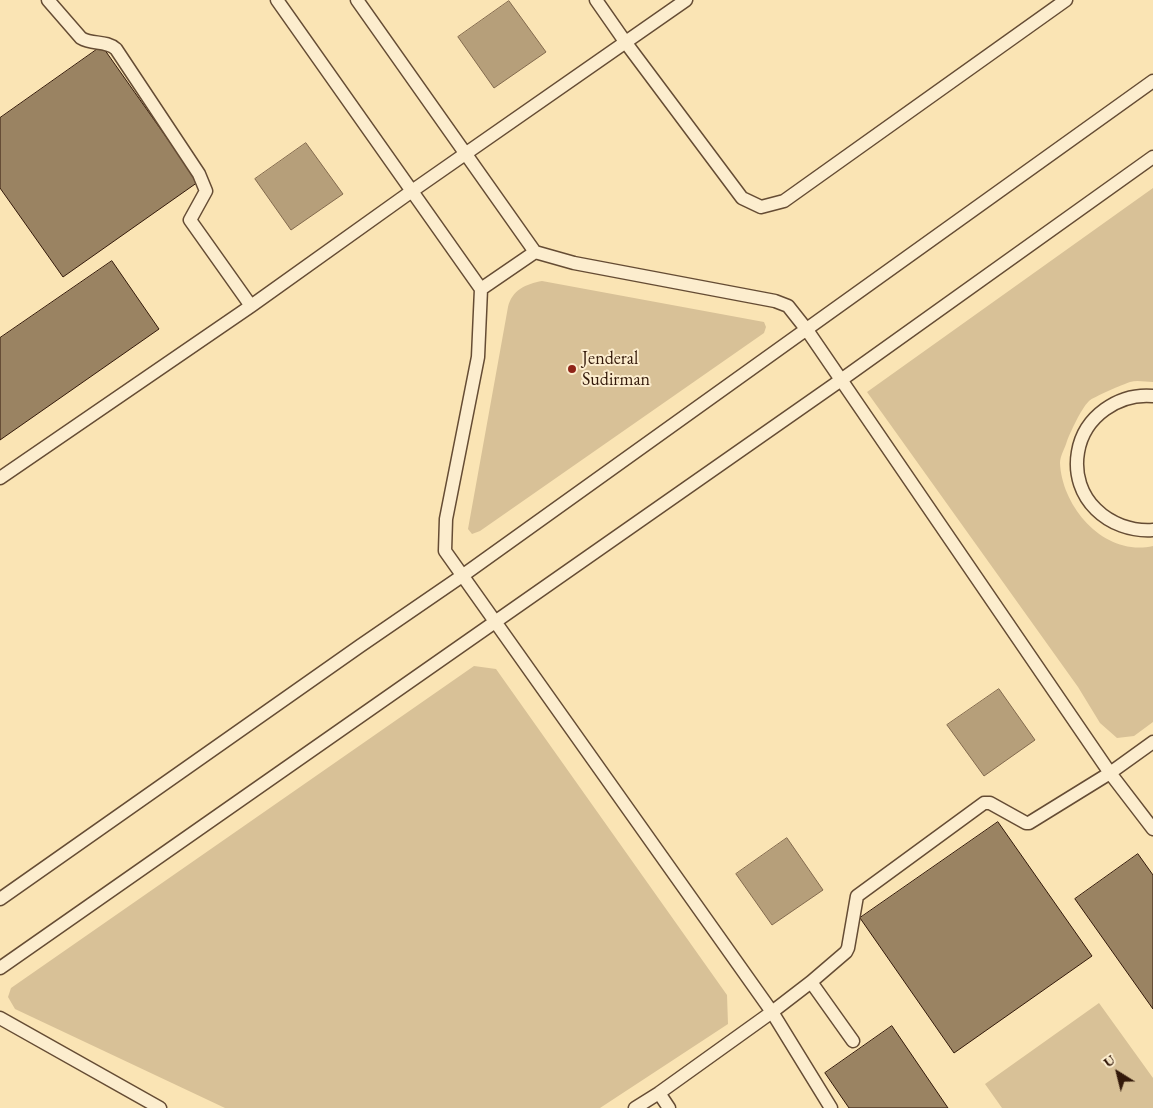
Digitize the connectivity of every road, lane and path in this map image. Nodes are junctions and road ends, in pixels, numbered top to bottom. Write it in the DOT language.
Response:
graph roads {
  1 [pos="48,0"];
  2 [pos="277,0"];
  3 [pos="357,0"];
  4 [pos="596,0"];
  5 [pos="686,0"];
  6 [pos="1066,0"];
  7 [pos="626,43"];
  8 [pos="1153,81"];
  9 [pos="466,153"];
  10 [pos="1153,157"];
  11 [pos="412,191"];
  12 [pos="535,252"];
  13 [pos="481,289"];
  14 [pos="252,306"];
  15 [pos="807,330"];
  16 [pos="841,380"];
  17 [pos="1153,396"];
  18 [pos="0,478"];
  19 [pos="1153,530"];
  20 [pos="462,576"];
  21 [pos="495,622"];
  22 [pos="1153,742"];
  23 [pos="1110,773"];
  24 [pos="1153,829"];
  25 [pos="0,899"];
  26 [pos="0,968"];
  27 [pos="811,982"];
  28 [pos="772,1012"];
  29 [pos="0,1018"];
  30 [pos="852,1041"];
  31 [pos="658,1093"];
  32 [pos="160,1108"];
  33 [pos="635,1108"];
  34 [pos="669,1108"];
  35 [pos="831,1108"];
  1 -- 14 [label="lane"];
  2 -- 11 [label="lane"];
  3 -- 9 [label="lane"];
  4 -- 7 [label="lane"];
  5 -- 7 [label="lane"];
  6 -- 7 [label="lane"];
  7 -- 9 [label="lane"];
  8 -- 15 [label="lane"];
  9 -- 11 [label="lane"];
  9 -- 12 [label="lane"];
  10 -- 16 [label="lane"];
  11 -- 13 [label="lane"];
  11 -- 14 [label="lane"];
  12 -- 13 [label="lane"];
  12 -- 15 [label="lane"];
  13 -- 20 [label="lane"];
  14 -- 18 [label="lane"];
  15 -- 16 [label="lane"];
  15 -- 20 [label="lane"];
  16 -- 21 [label="lane"];
  16 -- 23 [label="lane"];
  17 -- 19 [label="lane"];
  20 -- 21 [label="lane"];
  20 -- 25 [label="lane"];
  21 -- 26 [label="lane"];
  21 -- 28 [label="lane"];
  22 -- 23 [label="lane"];
  23 -- 24 [label="lane"];
  23 -- 27 [label="lane"];
  27 -- 28 [label="lane"];
  27 -- 30 [label="lane"];
  28 -- 31 [label="lane"];
  28 -- 35 [label="lane"];
  29 -- 32 [label="lane"];
  31 -- 33 [label="lane"];
  31 -- 34 [label="lane"];
}
